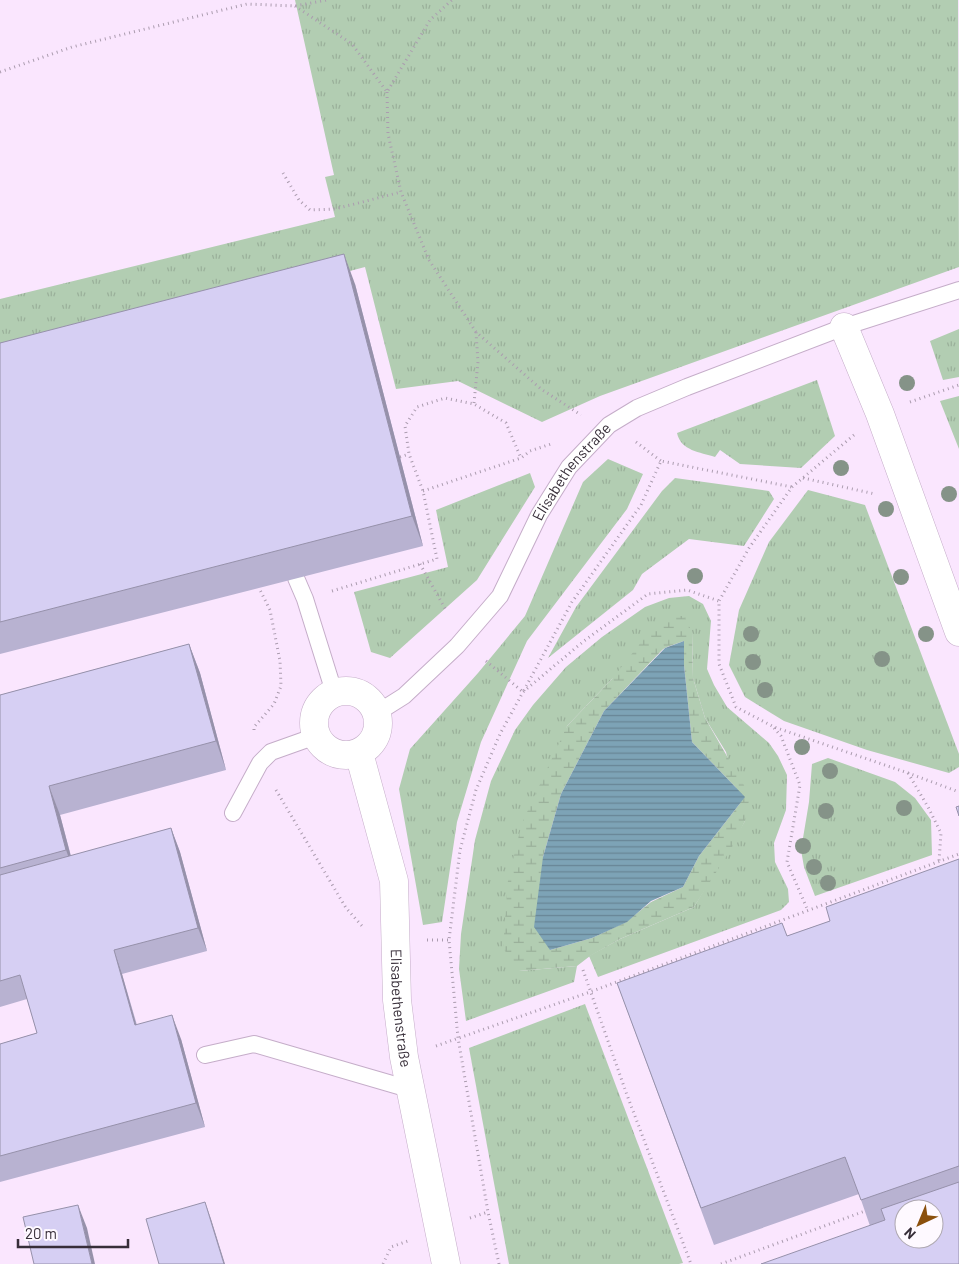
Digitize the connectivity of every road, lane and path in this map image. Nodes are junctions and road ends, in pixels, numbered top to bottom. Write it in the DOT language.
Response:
graph roads {
  1 [pos="327,0"];
  2 [pos="452,0"];
  3 [pos="295,6"];
  4 [pos="0,72"];
  5 [pos="387,92"];
  6 [pos="284,173"];
  7 [pos="401,192"];
  8 [pos="959,290"];
  9 [pos="844,327"];
  10 [pos="476,332"];
  11 [pos="959,385"];
  12 [pos="474,404"];
  13 [pos="880,414"];
  14 [pos="609,425"];
  15 [pos="556,442"];
  16 [pos="409,454"];
  17 [pos="400,457"];
  18 [pos="522,458"];
  19 [pos="802,478"];
  20 [pos="792,487"];
  21 [pos="423,491"];
  22 [pos="912,503"];
  23 [pos="420,564"];
  24 [pos="296,578"];
  25 [pos="259,588"];
  26 [pos="305,598"];
  27 [pos="718,600"];
  28 [pos="270,610"];
  29 [pos="446,612"];
  30 [pos="959,632"];
  31 [pos="486,661"];
  32 [pos="334,692"];
  33 [pos="523,692"];
  34 [pos="377,713"];
  35 [pos="774,727"];
  36 [pos="316,736"];
  37 [pos="359,753"];
  38 [pos="260,763"];
  39 [pos="908,773"];
  40 [pos="959,792"];
  41 [pos="233,813"];
  42 [pos="959,854"];
  43 [pos="939,862"];
  44 [pos="808,910"];
  45 [pos="396,941"];
  46 [pos="582,970"];
  47 [pos="590,992"];
  48 [pos="458,1038"];
  49 [pos="205,1055"];
  50 [pos="404,1057"];
  51 [pos="409,1090"];
  52 [pos="865,1211"];
  53 [pos="446,1264"];
  54 [pos="499,1264"];
  55 [pos="691,1264"];
  56 [pos="721,1264"];
  1 -- 3 [label="path"];
  2 -- 5 [label="path"];
  3 -- 4 [label="path"];
  3 -- 5 [label="path"];
  5 -- 7 [label="path"];
  6 -- 7 [label="path"];
  7 -- 10 [label="path"];
  8 -- 9 [label="lane, Elisabethenstraße"];
  9 -- 13 [label="street"];
  9 -- 14 [label="lane, Elisabethenstraße"];
  10 -- 12 [label="path"];
  10 -- 14 [label="path"];
  11 -- 13 [label="path"];
  12 -- 16 [label="path"];
  12 -- 18 [label="path"];
  13 -- 19 [label="path"];
  13 -- 22 [label="street"];
  14 -- 34 [label="lane, Elisabethenstraße"];
  15 -- 18 [label="path"];
  16 -- 17 [label="path"];
  16 -- 21 [label="path"];
  18 -- 21 [label="path"];
  19 -- 20 [label="path"];
  19 -- 22 [label="path"];
  20 -- 27 [label="path"];
  20 -- 33 [label="path"];
  21 -- 23 [label="path"];
  22 -- 30 [label="street"];
  23 -- 26 [label="path"];
  23 -- 29 [label="path"];
  24 -- 26 [label="lane"];
  25 -- 28 [label="path"];
  26 -- 28 [label="path"];
  26 -- 32 [label="lane"];
  27 -- 33 [label="path"];
  27 -- 35 [label="path"];
  28 -- 38 [label="path"];
  31 -- 33 [label="path"];
  32 -- 34 [label="street"];
  32 -- 36 [label="street"];
  33 -- 48 [label="path"];
  34 -- 37 [label="street"];
  35 -- 39 [label="path"];
  35 -- 44 [label="path"];
  36 -- 37 [label="street"];
  36 -- 38 [label="lane"];
  37 -- 45 [label="street, Elisabethenstraße"];
  38 -- 41 [label="lane"];
  38 -- 45 [label="path"];
  39 -- 40 [label="path"];
  39 -- 43 [label="path"];
  42 -- 43 [label="path"];
  43 -- 44 [label="path"];
  44 -- 47 [label="path"];
  45 -- 50 [label="street, Elisabethenstraße"];
  46 -- 47 [label="path"];
  47 -- 48 [label="path"];
  47 -- 55 [label="path"];
  48 -- 50 [label="path"];
  48 -- 54 [label="path"];
  49 -- 51 [label="lane"];
  50 -- 51 [label="street, Elisabethenstraße"];
  51 -- 53 [label="street, Elisabethenstraße"];
  52 -- 56 [label="path"];
}
